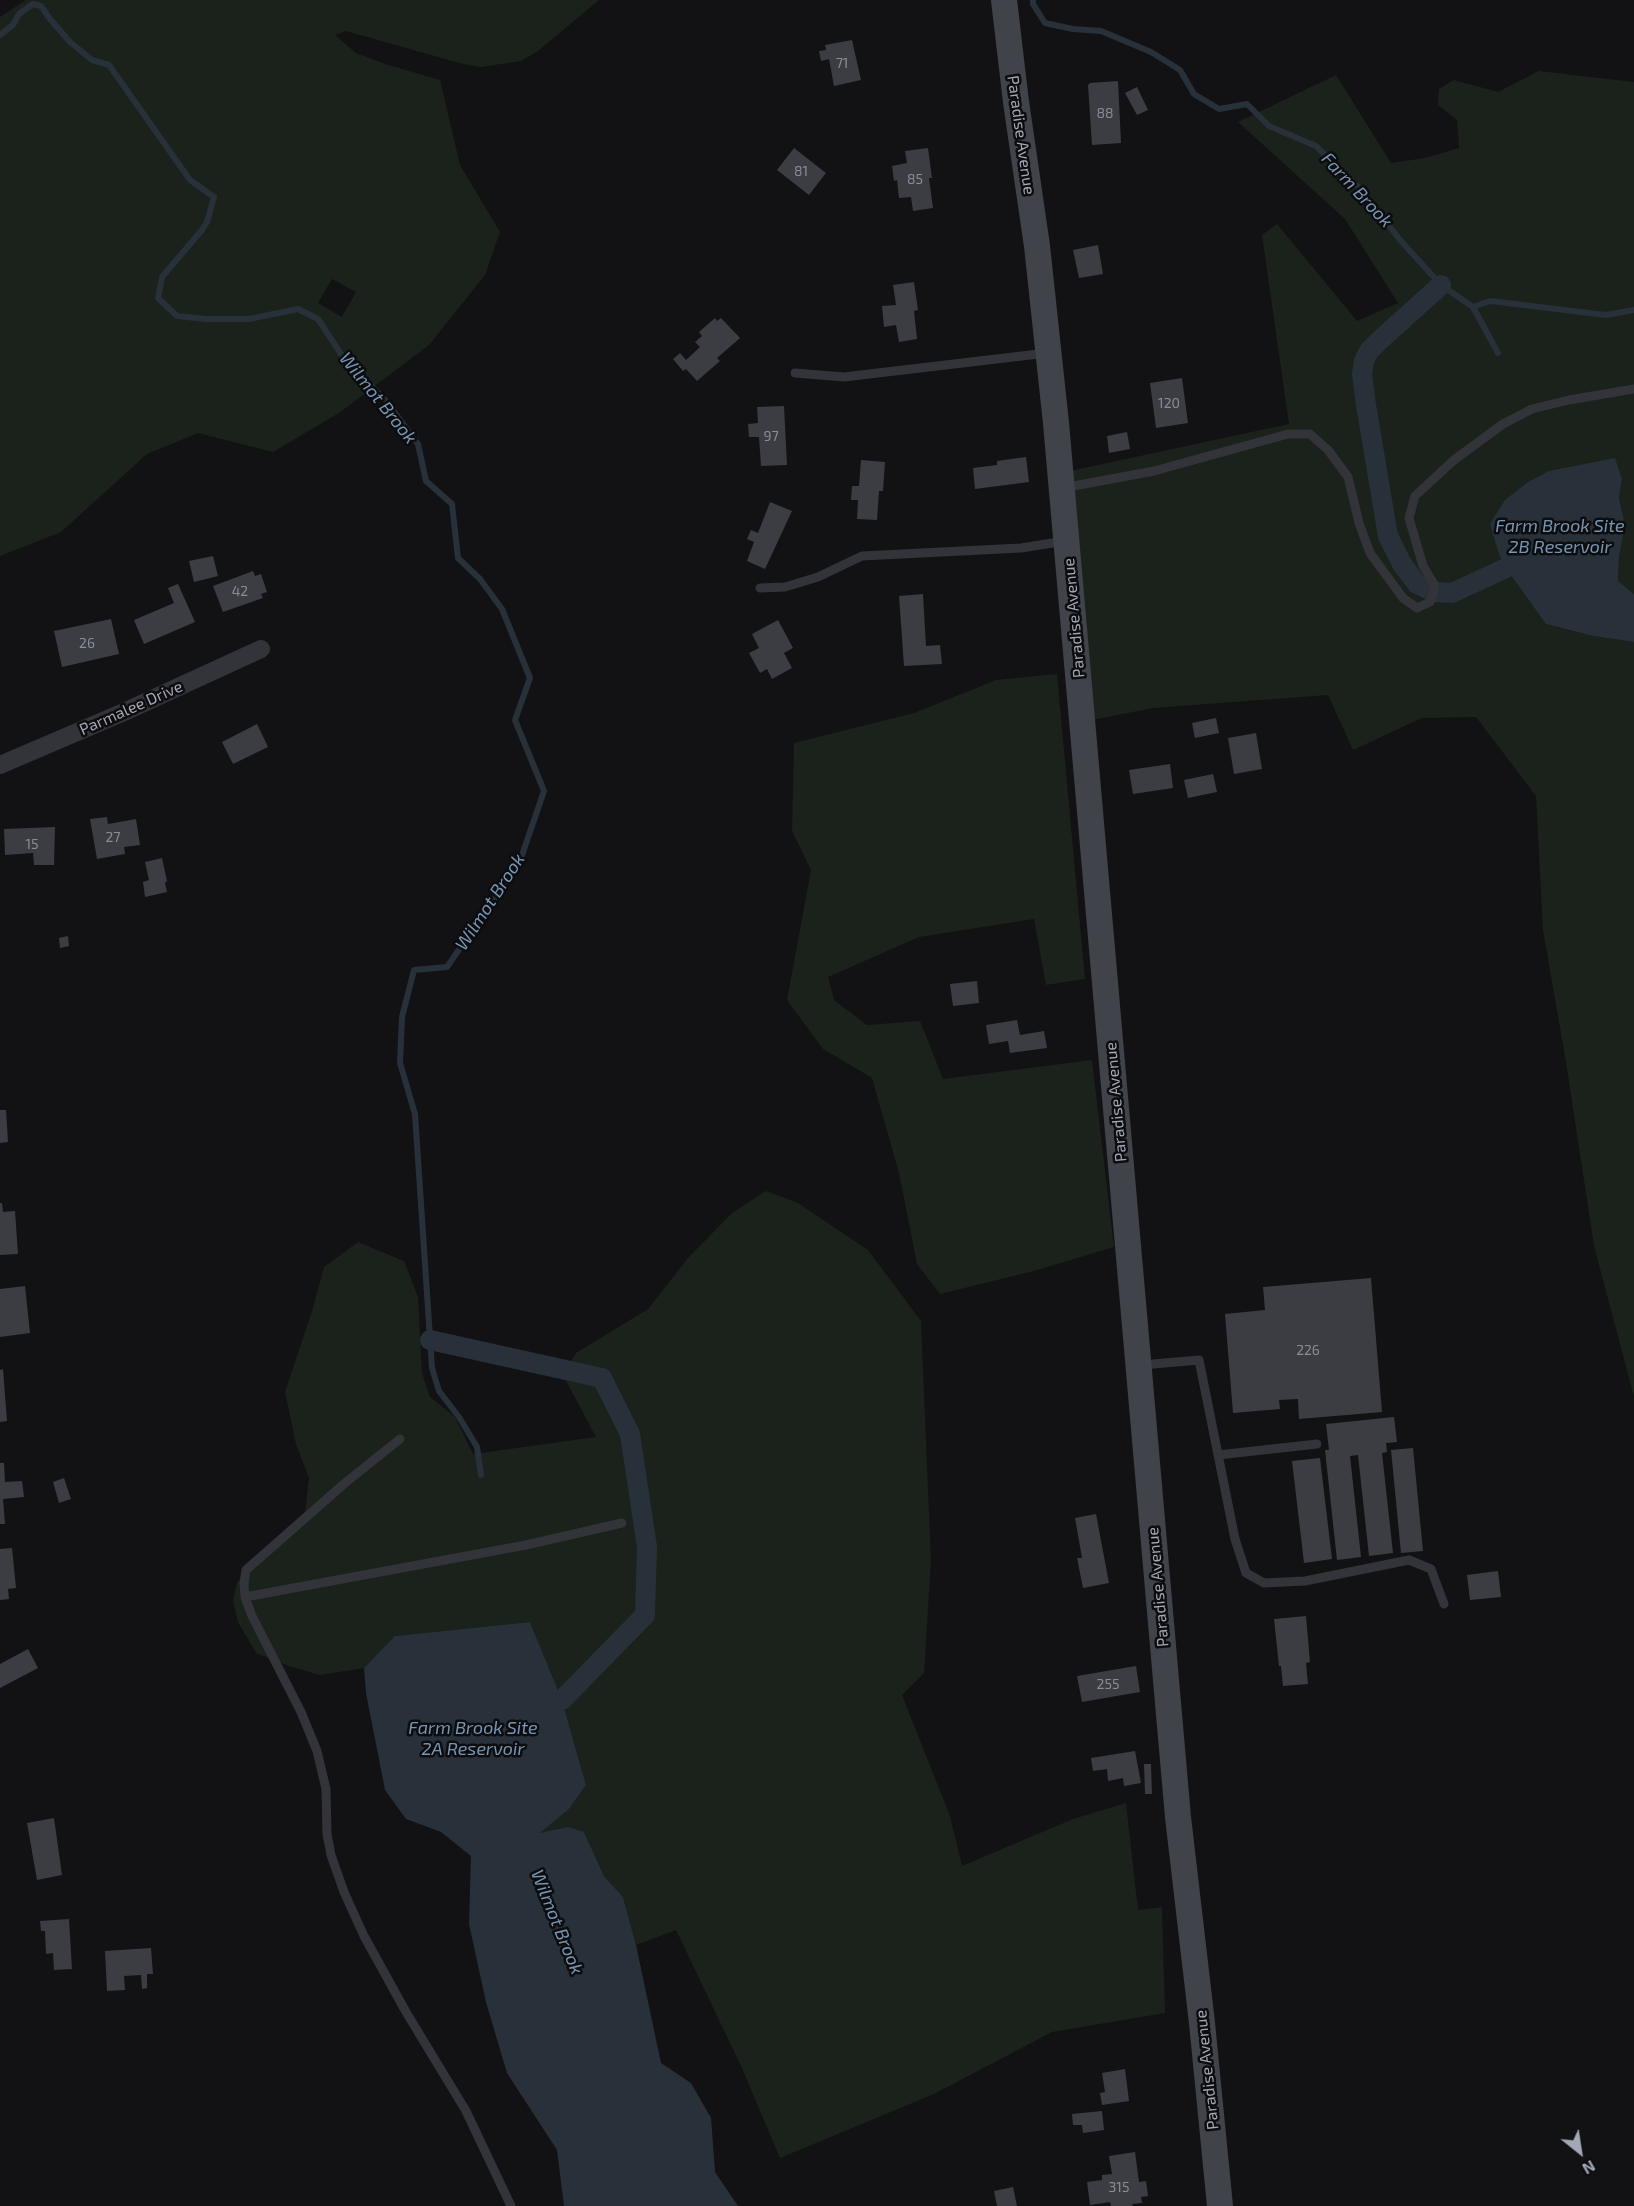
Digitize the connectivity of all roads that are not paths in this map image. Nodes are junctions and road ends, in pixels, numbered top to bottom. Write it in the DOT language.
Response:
graph roads {
  1 [pos="1004,0"];
  2 [pos="1049,352"];
  3 [pos="795,373"];
  4 [pos="1634,388"];
  5 [pos="1062,488"];
  6 [pos="1067,540"];
  7 [pos="760,588"];
  8 [pos="261,649"];
  9 [pos="0,765"];
  10 [pos="1139,1365"];
  11 [pos="400,1439"];
  12 [pos="1317,1444"];
  13 [pos="1218,1455"];
  14 [pos="622,1523"];
  15 [pos="245,1597"];
  16 [pos="1444,1604"];
  17 [pos="511,2206"];
  18 [pos="1220,2206"];
  1 -- 2 [label="street, Paradise Avenue"];
  2 -- 3 [label="lane"];
  2 -- 5 [label="street, Paradise Avenue"];
  4 -- 5 [label="lane"];
  5 -- 6 [label="street, Paradise Avenue"];
  6 -- 7 [label="lane"];
  6 -- 10 [label="street, Paradise Avenue"];
  8 -- 9 [label="street, Parmalee Drive"];
  10 -- 13 [label="lane"];
  10 -- 18 [label="street, Paradise Avenue"];
  11 -- 15 [label="lane"];
  12 -- 13 [label="lane"];
  13 -- 16 [label="lane"];
  14 -- 15 [label="lane"];
  15 -- 17 [label="lane"];
}
